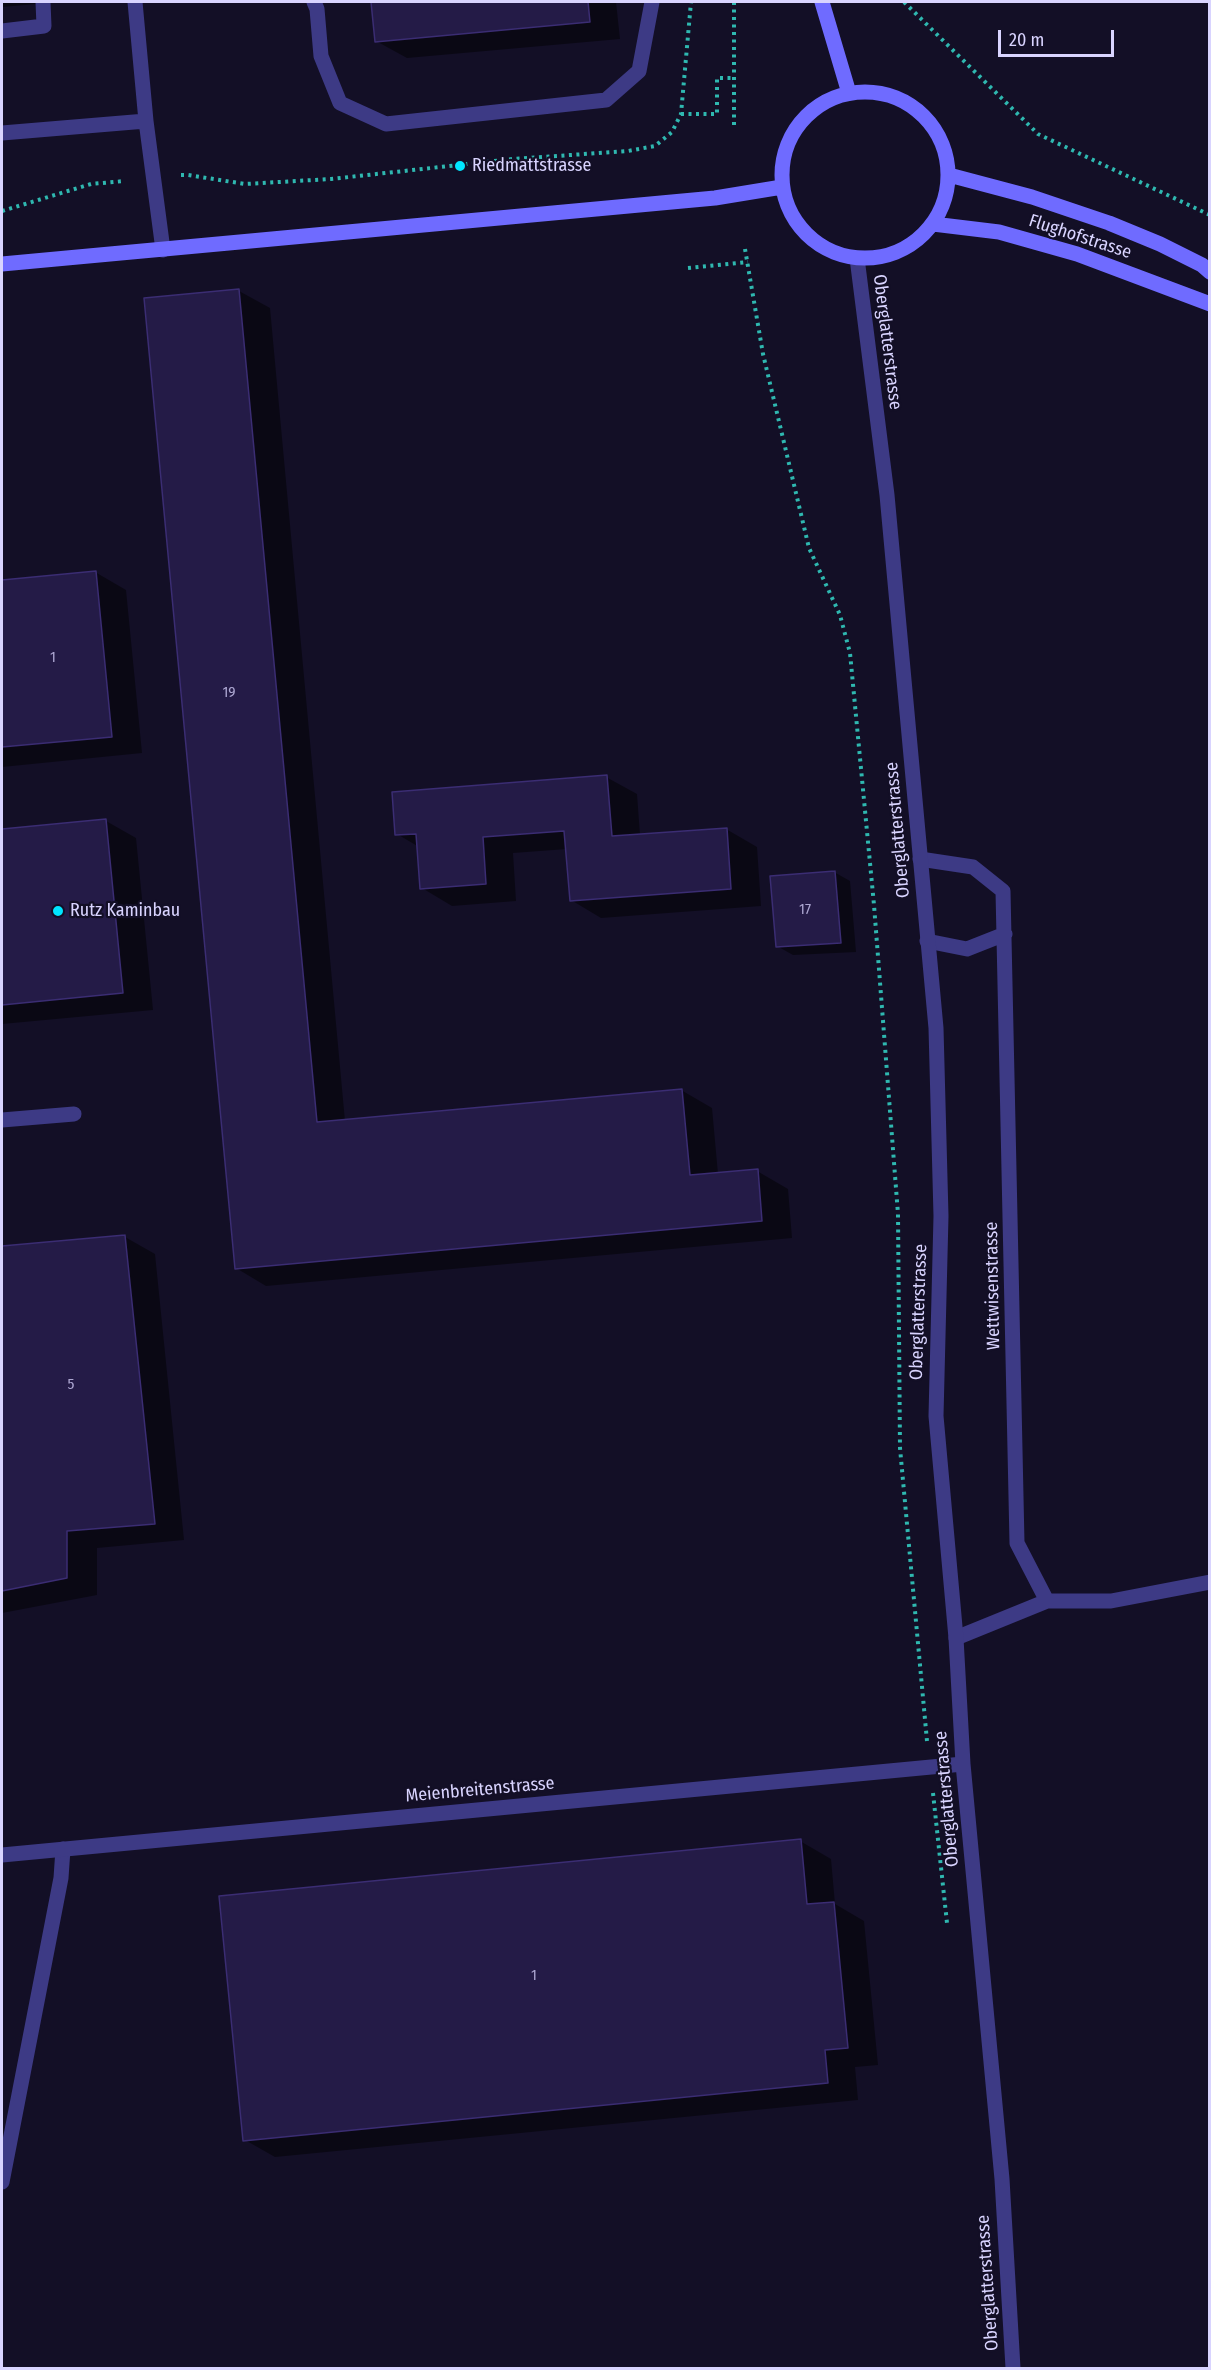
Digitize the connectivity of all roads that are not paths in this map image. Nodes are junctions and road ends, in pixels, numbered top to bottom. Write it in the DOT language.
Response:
graph roads {
  1 [pos="43,2"];
  2 [pos="135,2"];
  3 [pos="314,2"];
  4 [pos="652,2"];
  5 [pos="822,2"];
  6 [pos="2,31"];
  7 [pos="849,93"];
  8 [pos="147,121"];
  9 [pos="2,133"];
  10 [pos="949,176"];
  11 [pos="782,187"];
  12 [pos="933,224"];
  13 [pos="163,250"];
  14 [pos="857,258"];
  15 [pos="2,264"];
  16 [pos="1209,272"];
  17 [pos="1209,304"];
  18 [pos="920,859"];
  19 [pos="1005,934"];
  20 [pos="927,941"];
  21 [pos="74,1114"];
  22 [pos="2,1120"];
  23 [pos="1209,1582"];
  24 [pos="1047,1601"];
  25 [pos="956,1638"];
  26 [pos="963,1764"];
  27 [pos="63,1849"];
  28 [pos="2,1855"];
  29 [pos="2,2182"];
  30 [pos="1013,2368"];
  1 -- 6 [label="street"];
  2 -- 8 [label="street"];
  3 -- 4 [label="street"];
  5 -- 7 [label="main road"];
  7 -- 10 [label="main road"];
  7 -- 11 [label="main road"];
  8 -- 9 [label="street"];
  8 -- 13 [label="street"];
  10 -- 12 [label="main road"];
  10 -- 16 [label="main road, Flughofstrasse"];
  11 -- 13 [label="main road"];
  11 -- 14 [label="main road"];
  12 -- 14 [label="main road"];
  12 -- 17 [label="main road, Flughofstrasse"];
  13 -- 15 [label="main road"];
  14 -- 18 [label="street, Oberglatterstrasse"];
  18 -- 19 [label="street, Wettwisenstrasse"];
  18 -- 20 [label="street, Oberglatterstrasse"];
  19 -- 20 [label="street"];
  19 -- 24 [label="street, Wettwisenstrasse"];
  20 -- 25 [label="street, Oberglatterstrasse"];
  21 -- 22 [label="street"];
  23 -- 24 [label="street"];
  24 -- 25 [label="street"];
  25 -- 26 [label="street, Oberglatterstrasse"];
  26 -- 27 [label="street, Meienbreitenstrasse"];
  26 -- 30 [label="street, Oberglatterstrasse"];
  27 -- 28 [label="street, Meienbreitenstrasse"];
  27 -- 29 [label="street"];
}
